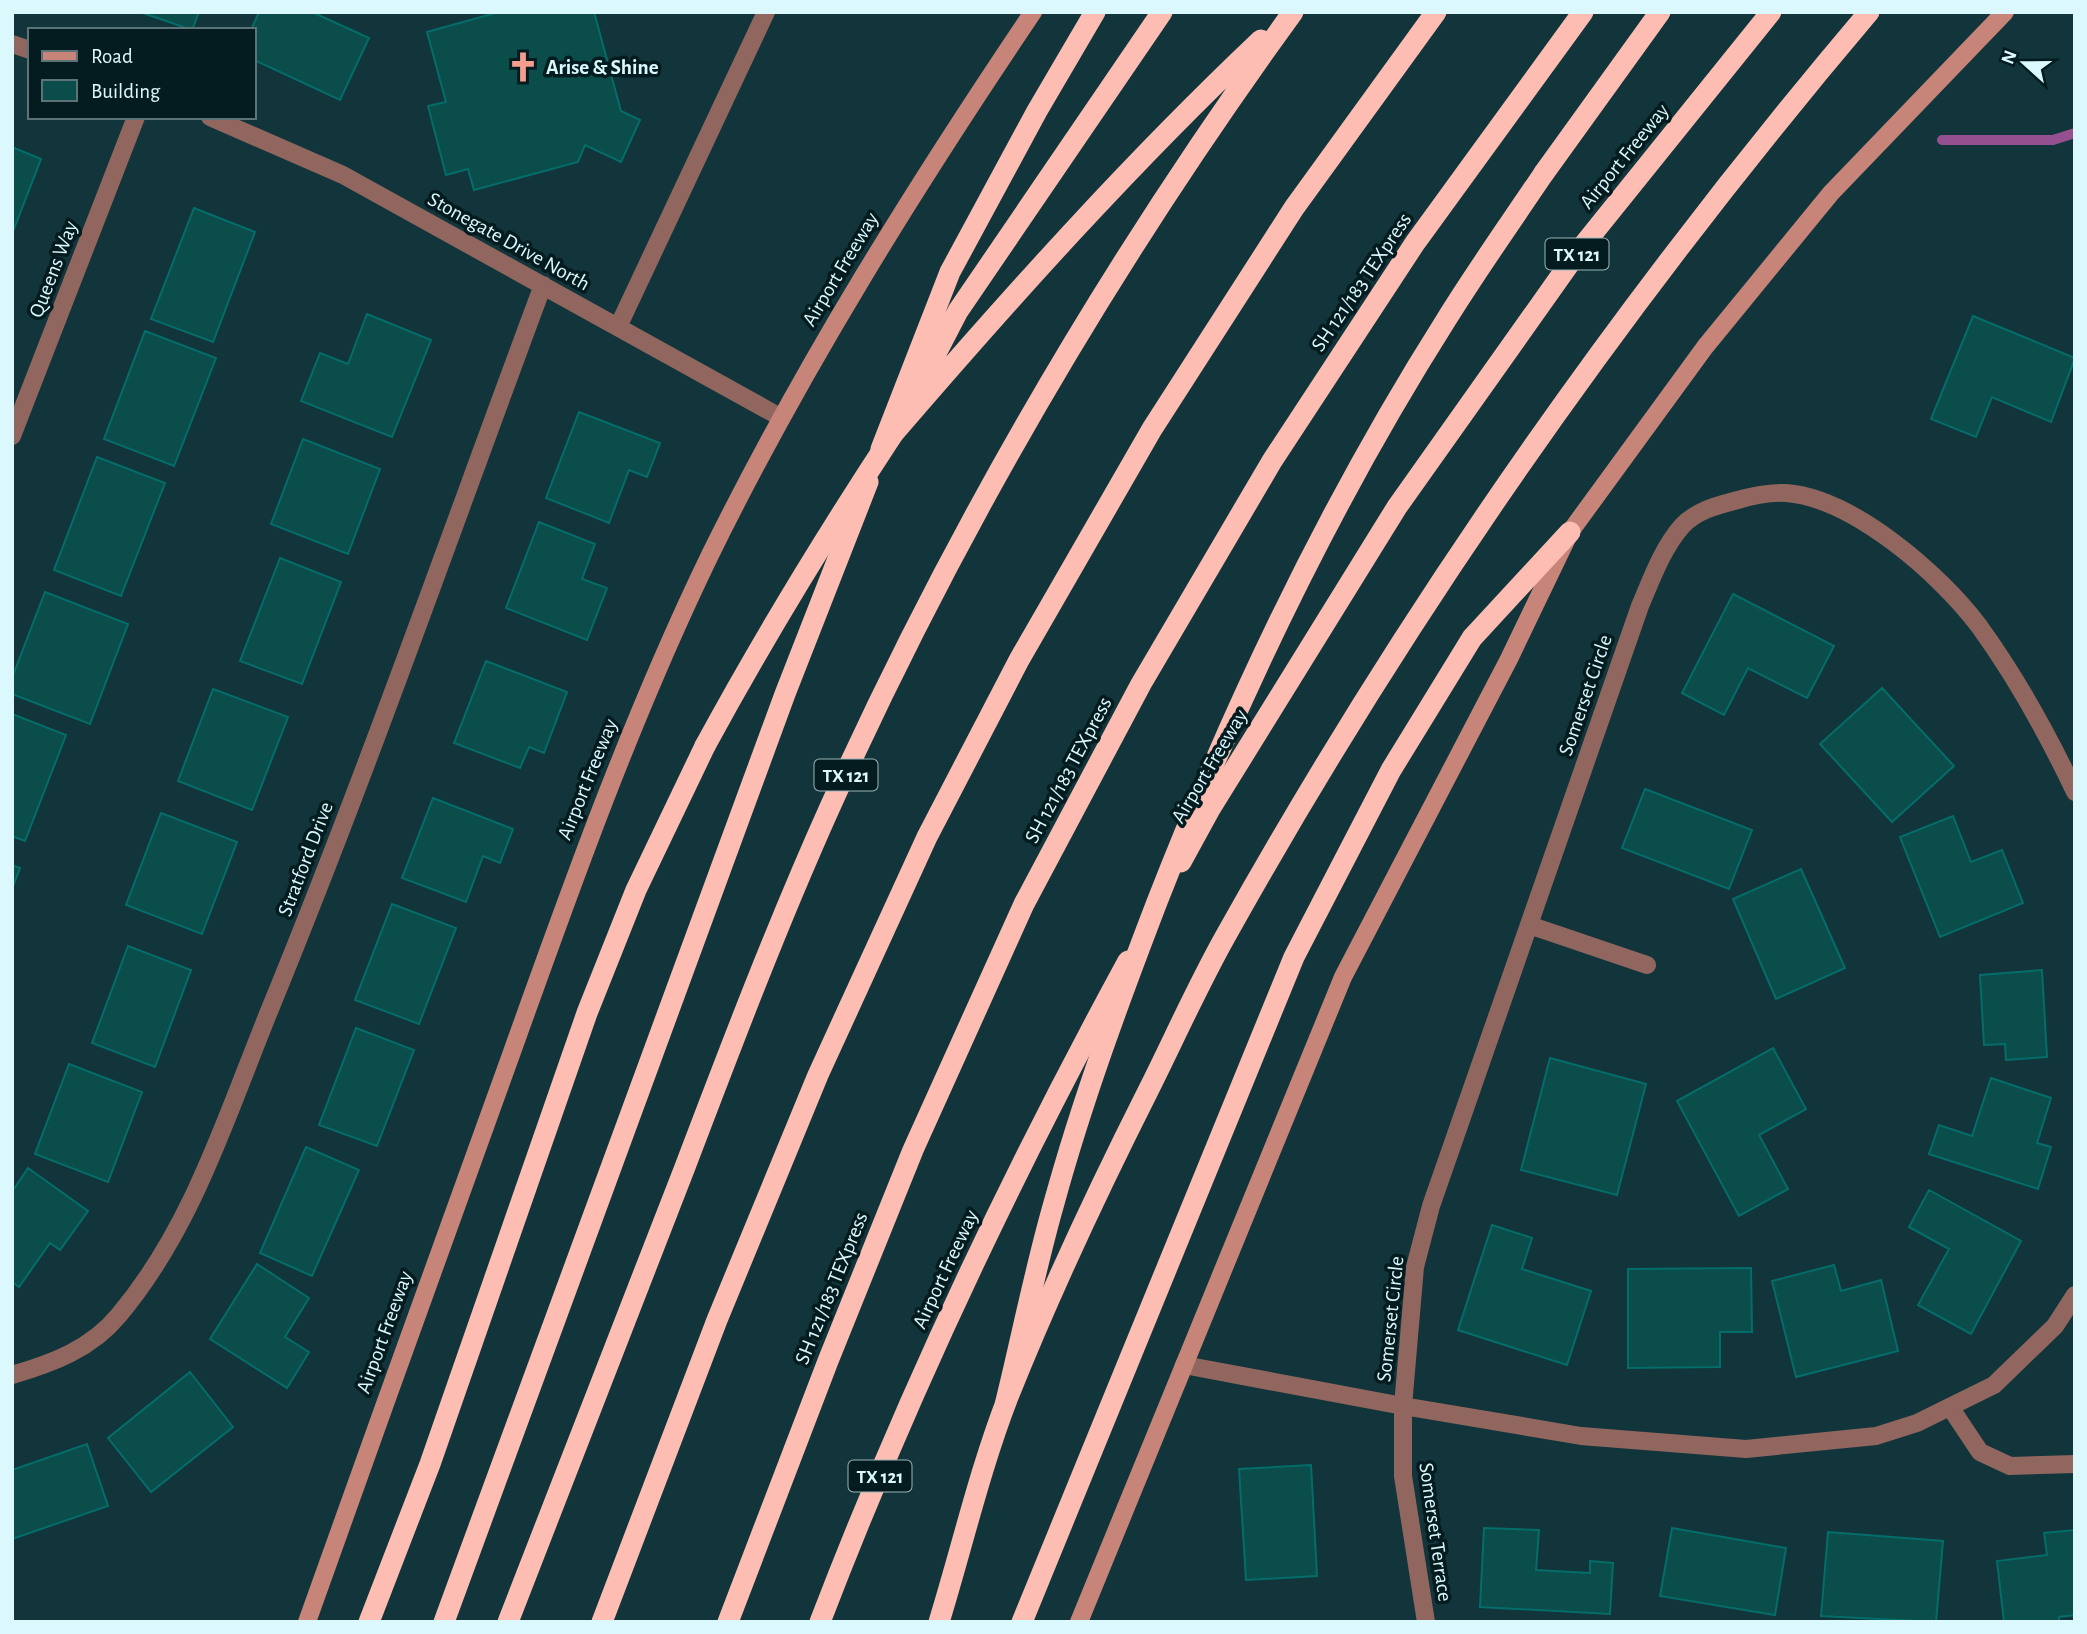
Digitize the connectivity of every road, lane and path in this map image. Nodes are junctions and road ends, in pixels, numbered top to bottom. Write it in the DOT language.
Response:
graph roads {
  1 [pos="766,12"];
  2 [pos="1033,12"];
  3 [pos="1095,12"];
  4 [pos="1162,12"];
  5 [pos="1292,12"];
  6 [pos="1436,12"];
  7 [pos="1583,12"];
  8 [pos="1660,12"];
  9 [pos="1771,12"];
  10 [pos="1869,12"];
  11 [pos="2005,12"];
  12 [pos="135,119"];
  13 [pos="215,119"];
  14 [pos="543,285"];
  15 [pos="618,327"];
  16 [pos="780,417"];
  17 [pos="893,434"];
  18 [pos="12,436"];
  19 [pos="1570,532"];
  20 [pos="2075,792"];
  21 [pos="1529,925"];
  22 [pos="1647,965"];
  23 [pos="2075,1295"];
  24 [pos="1184,1365"];
  25 [pos="12,1375"];
  26 [pos="1006,1401"];
  27 [pos="1404,1406"];
  28 [pos="1950,1406"];
  29 [pos="2075,1464"];
  30 [pos="307,1622"];
  31 [pos="369,1622"];
  32 [pos="444,1622"];
  33 [pos="508,1622"];
  34 [pos="602,1622"];
  35 [pos="728,1622"];
  36 [pos="820,1622"];
  37 [pos="939,1622"];
  38 [pos="1021,1622"];
  39 [pos="1079,1622"];
  40 [pos="1426,1622"];
  1 -- 15 [label="street"];
  2 -- 16 [label="main road, Airport Freeway"];
  3 -- 32 [label="highway"];
  4 -- 17 [label="highway"];
  5 -- 17 [label="highway"];
  5 -- 33 [label="highway, TX 121"];
  6 -- 34 [label="highway"];
  7 -- 35 [label="highway, SH 121/183 TEXpress"];
  8 -- 26 [label="highway, bridge"];
  9 -- 36 [label="highway, Airport Freeway / TX 121"];
  10 -- 26 [label="highway, bridge"];
  11 -- 19 [label="main road"];
  12 -- 18 [label="street, Queens Way"];
  13 -- 14 [label="street, Stonegate Drive North"];
  14 -- 15 [label="street, Stonegate Drive North"];
  14 -- 25 [label="street, Stratford Drive"];
  15 -- 16 [label="street, Stonegate Drive North"];
  16 -- 30 [label="main road, Airport Freeway"];
  17 -- 31 [label="highway, bridge"];
  19 -- 24 [label="main road"];
  19 -- 38 [label="highway"];
  20 -- 21 [label="street, Somerset Circle"];
  21 -- 22 [label="street"];
  21 -- 27 [label="street, Somerset Circle"];
  23 -- 28 [label="street, Somerset Circle"];
  24 -- 27 [label="street, Somerset Circle"];
  24 -- 39 [label="main road"];
  26 -- 37 [label="highway"];
  27 -- 28 [label="street, Somerset Circle"];
  27 -- 40 [label="street, Somerset Terrace"];
  28 -- 29 [label="street"];
}
